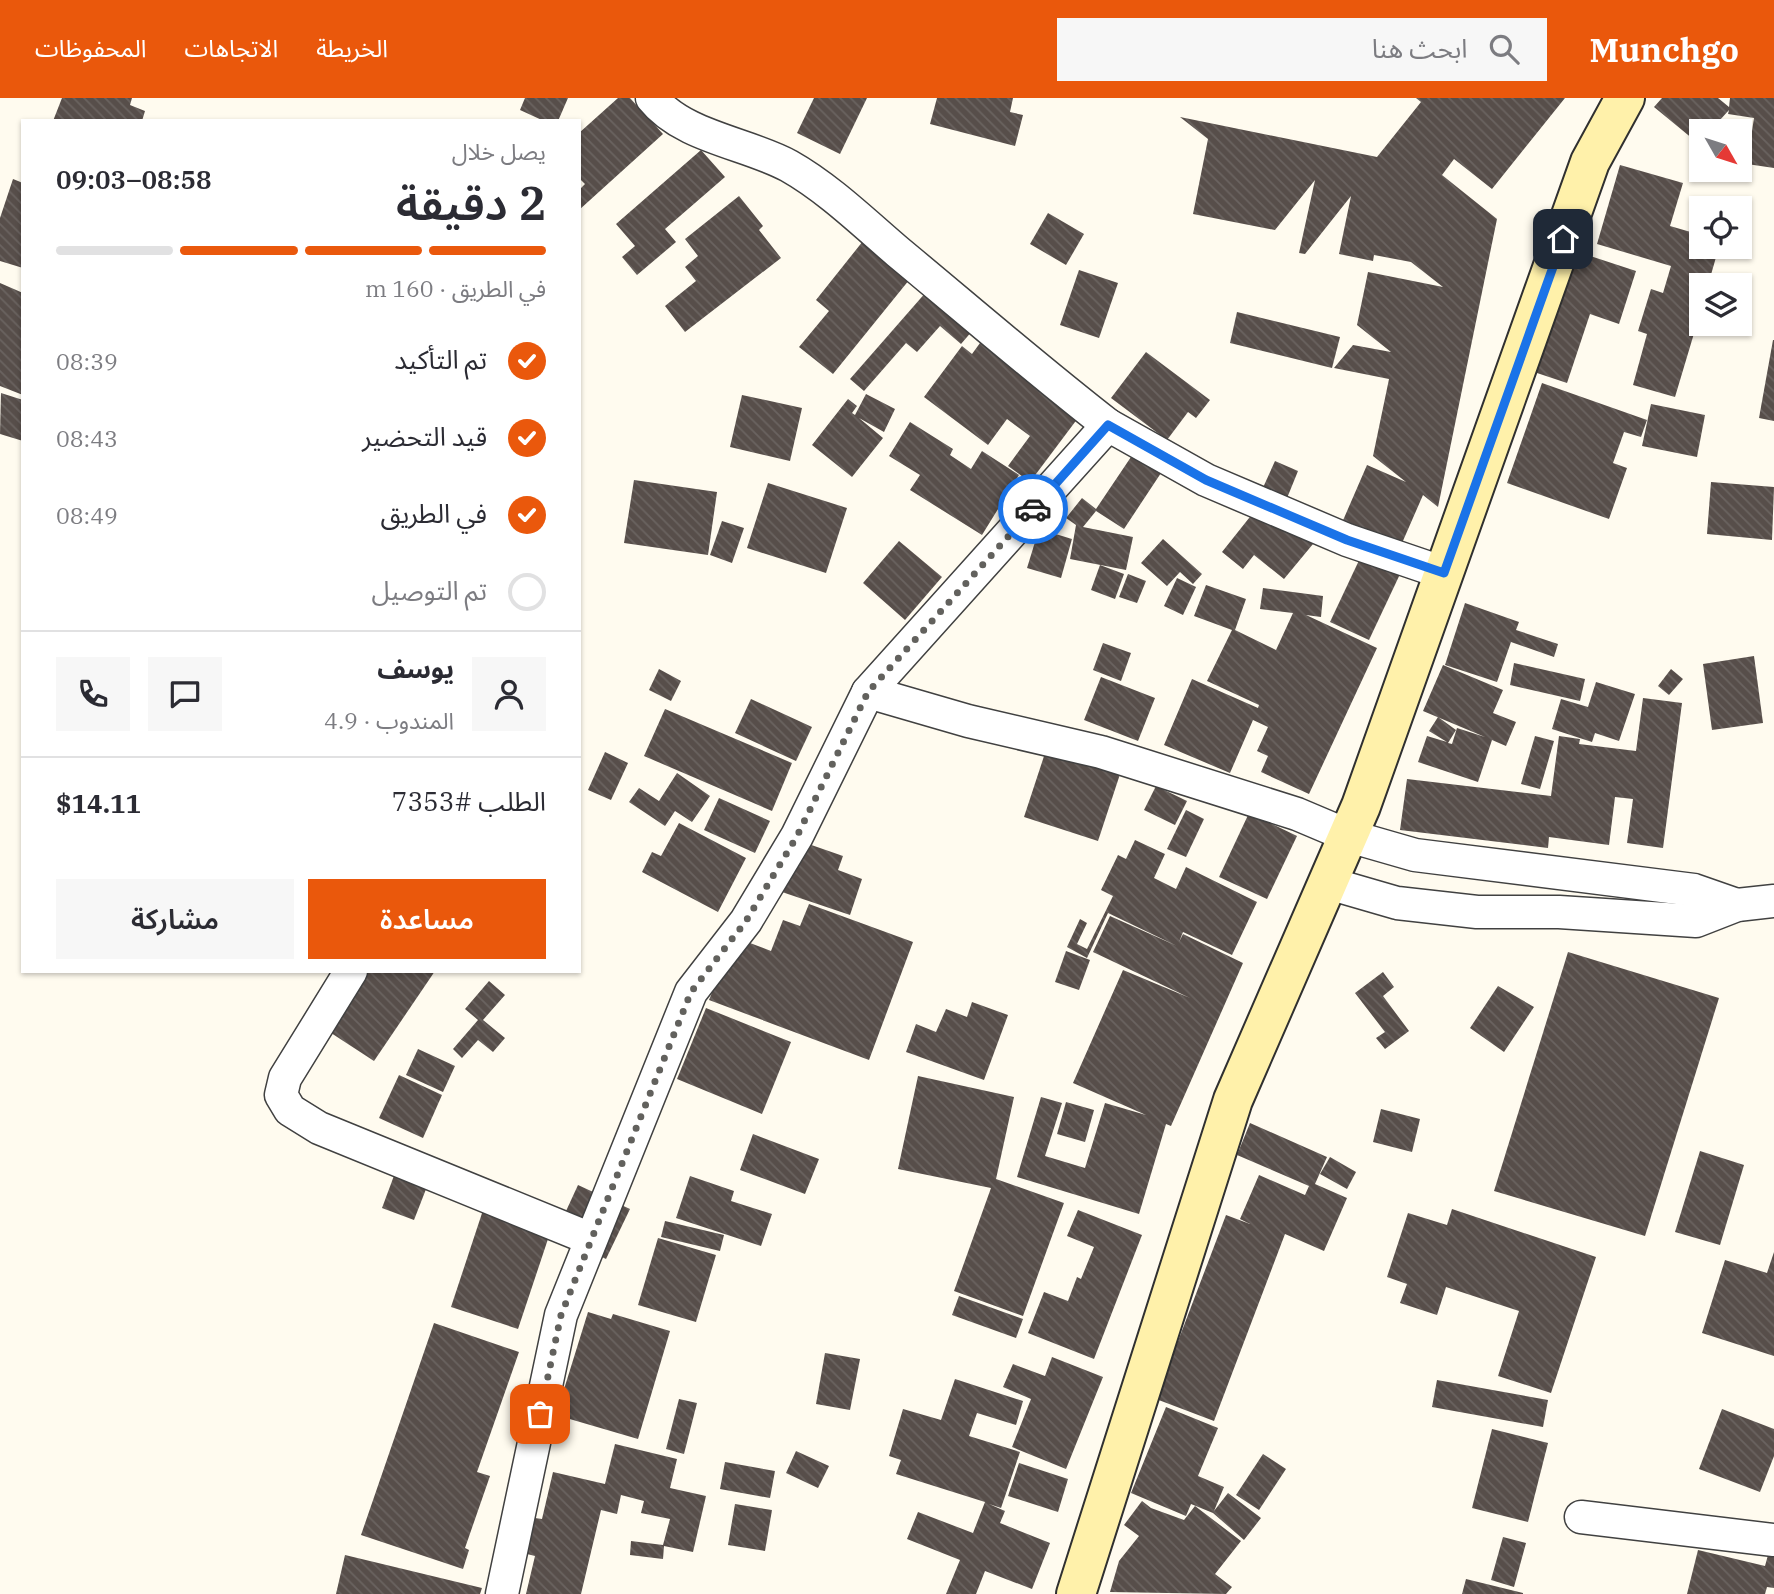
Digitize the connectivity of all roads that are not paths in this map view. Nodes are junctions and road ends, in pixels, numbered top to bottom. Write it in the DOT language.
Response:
graph roads {
  1 [pos="652,98"];
  2 [pos="1625,98"];
  3 [pos="1108,425"];
  4 [pos="1444,573"];
  5 [pos="868,692"];
  6 [pos="1349,836"];
  7 [pos="1328,883"];
  8 [pos="1774,901"];
  9 [pos="1737,905"];
  10 [pos="350,973"];
  11 [pos="591,1239"];
  12 [pos="1581,1517"];
  13 [pos="1774,1539"];
  14 [pos="502,1594"];
  15 [pos="1076,1594"];
  1 -- 3 [label="street"];
  2 -- 4 [label="main road"];
  3 -- 4 [label="street"];
  3 -- 5 [label="street"];
  4 -- 6 [label="main road"];
  5 -- 6 [label="street"];
  5 -- 11 [label="street"];
  6 -- 7 [label="main road"];
  6 -- 9 [label="street"];
  7 -- 9 [label="street"];
  7 -- 15 [label="main road"];
  8 -- 9 [label="street"];
  10 -- 11 [label="street"];
  11 -- 14 [label="street"];
  12 -- 13 [label="street"];
}
